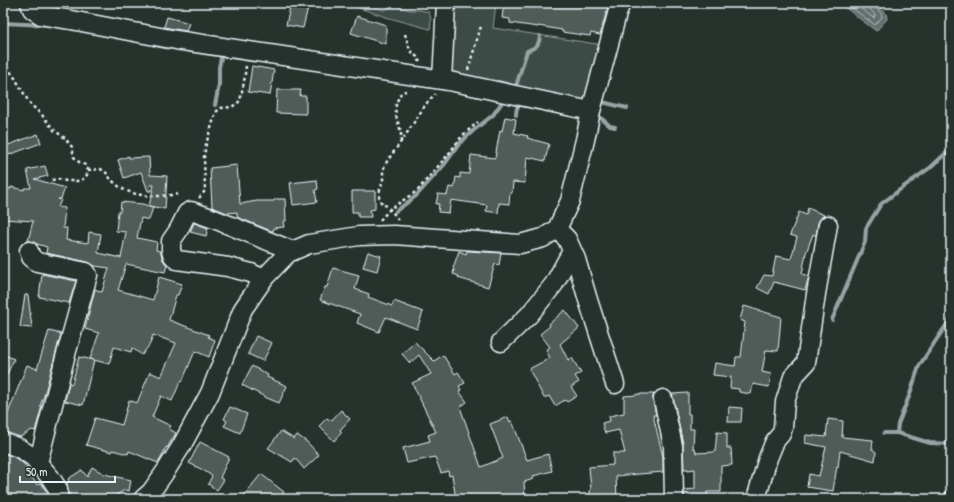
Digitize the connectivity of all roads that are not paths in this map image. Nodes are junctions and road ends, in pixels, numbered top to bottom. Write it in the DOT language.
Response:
graph roads {
  1 [pos="30,3"];
  2 [pos="446,3"];
  3 [pos="621,3"];
  4 [pos="436,83"];
  5 [pos="591,111"];
  6 [pos="828,225"];
  7 [pos="557,229"];
  8 [pos="29,251"];
  9 [pos="292,251"];
  10 [pos="572,251"];
  11 [pos="263,279"];
  12 [pos="501,342"];
  13 [pos="615,384"];
  14 [pos="663,399"];
  15 [pos="3,442"];
  16 [pos="38,463"];
  17 [pos="58,499"];
  18 [pos="143,499"];
  19 [pos="674,499"];
  20 [pos="756,499"];
  1 -- 4 [label="street"];
  2 -- 4 [label="street"];
  3 -- 5 [label="street"];
  4 -- 5 [label="street"];
  5 -- 7 [label="street"];
  6 -- 20 [label="street"];
  7 -- 9 [label="street"];
  7 -- 10 [label="street"];
  8 -- 16 [label="street"];
  9 -- 11 [label="street"];
  9 -- 11 [label="street"];
  10 -- 12 [label="street"];
  10 -- 13 [label="street"];
  11 -- 18 [label="street"];
  14 -- 19 [label="street"];
  15 -- 16 [label="street"];
  16 -- 17 [label="street"];
}
